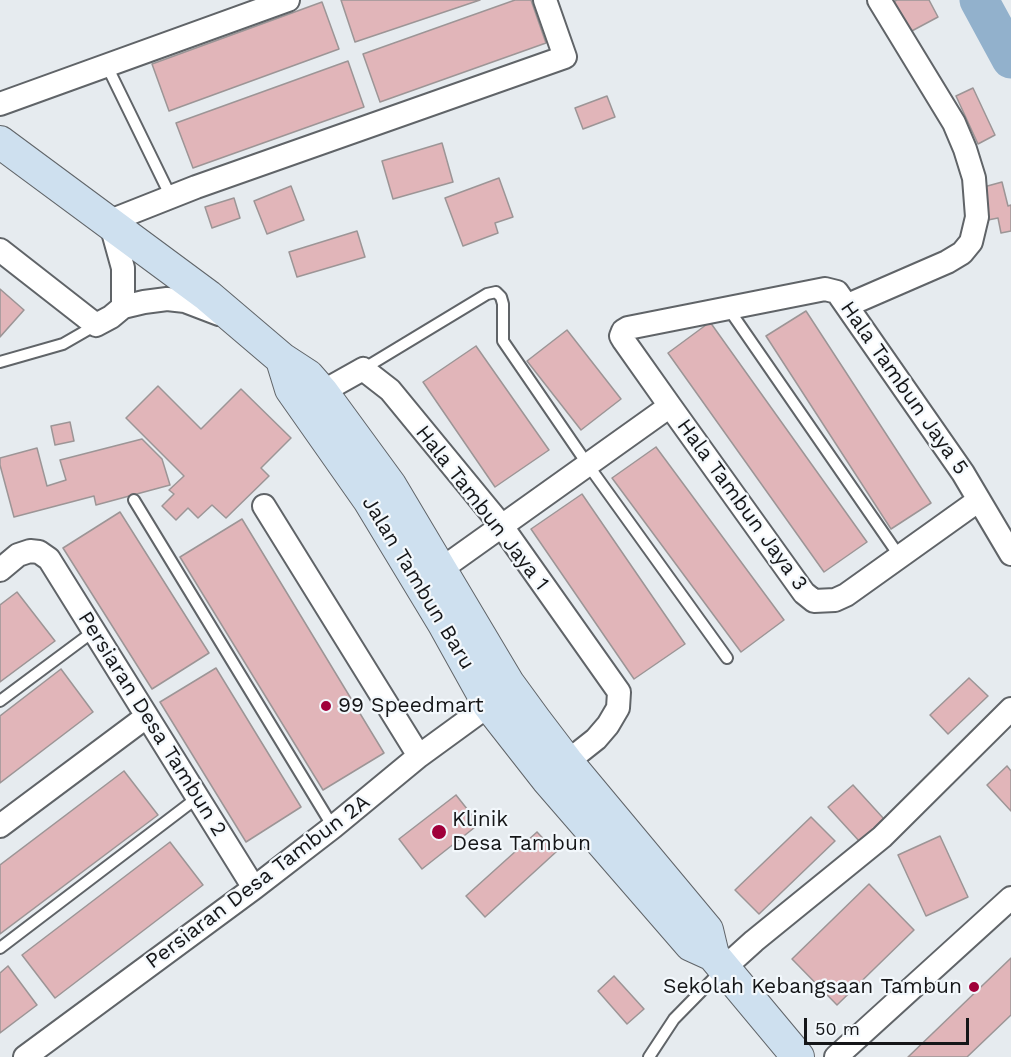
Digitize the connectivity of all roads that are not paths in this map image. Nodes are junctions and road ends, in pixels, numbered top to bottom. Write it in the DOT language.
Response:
graph roads {
  1 [pos="288,0"];
  2 [pos="545,0"];
  3 [pos="879,0"];
  4 [pos="107,66"];
  5 [pos="0,105"];
  6 [pos="0,142"];
  7 [pos="171,197"];
  8 [pos="110,221"];
  9 [pos="0,250"];
  10 [pos="848,305"];
  11 [pos="123,307"];
  12 [pos="728,308"];
  13 [pos="96,325"];
  14 [pos="244,326"];
  15 [pos="621,336"];
  16 [pos="282,359"];
  17 [pos="0,362"];
  18 [pos="363,369"];
  19 [pos="322,392"];
  20 [pos="670,406"];
  21 [pos="588,465"];
  22 [pos="134,500"];
  23 [pos="979,500"];
  24 [pos="264,506"];
  25 [pos="501,525"];
  26 [pos="393,539"];
  27 [pos="1011,554"];
  28 [pos="900,557"];
  29 [pos="0,570"];
  30 [pos="440,570"];
  31 [pos="444,624"];
  32 [pos="94,631"];
  33 [pos="727,658"];
  34 [pos="0,701"];
  35 [pos="489,705"];
  36 [pos="1011,709"];
  37 [pos="146,717"];
  38 [pos="535,720"];
  39 [pos="419,756"];
  40 [pos="567,762"];
  41 [pos="197,798"];
  42 [pos="0,826"];
  43 [pos="333,827"];
  44 [pos="254,888"];
  45 [pos="1011,898"];
  46 [pos="0,948"];
  47 [pos="718,962"];
  48 [pos="26,1057"];
  49 [pos="649,1057"];
  50 [pos="798,1057"];
  51 [pos="836,1057"];
  1 -- 4 [label="street"];
  2 -- 7 [label="street"];
  3 -- 10 [label="street"];
  4 -- 5 [label="street"];
  4 -- 7 [label="lane"];
  6 -- 8 [label="main road, Jalan Tambun Baru"];
  7 -- 8 [label="street"];
  8 -- 11 [label="street"];
  8 -- 14 [label="main road, Jalan Tambun Baru"];
  9 -- 13 [label="street"];
  10 -- 12 [label="street, Hala Tambun Jaya 5"];
  10 -- 23 [label="street, Hala Tambun Jaya 5"];
  11 -- 13 [label="street"];
  11 -- 14 [label="street"];
  12 -- 15 [label="street, Hala Tambun Jaya 5"];
  12 -- 28 [label="lane"];
  13 -- 17 [label="lane"];
  14 -- 16 [label="main road, Jalan Tambun Baru"];
  15 -- 20 [label="street, Hala Tambun Jaya 3"];
  16 -- 19 [label="main road, Jalan Tambun Baru"];
  16 -- 26 [label="main road, Jalan Tambun Baru"];
  18 -- 19 [label="street"];
  18 -- 21 [label="lane"];
  18 -- 25 [label="street, Hala Tambun Jaya 1"];
  19 -- 30 [label="main road, Jalan Tambun Baru"];
  20 -- 21 [label="street"];
  20 -- 28 [label="street, Hala Tambun Jaya 3"];
  21 -- 25 [label="street"];
  21 -- 33 [label="lane"];
  22 -- 43 [label="lane"];
  23 -- 27 [label="street, Hala Tambun Jaya 5"];
  23 -- 28 [label="street, Hala Tambun Jaya 3"];
  24 -- 39 [label="street"];
  25 -- 30 [label="street"];
  25 -- 40 [label="street, Hala Tambun Jaya 1"];
  26 -- 30 [label="main road"];
  26 -- 31 [label="main road, Jalan Tambun Baru"];
  29 -- 32 [label="street, Persiaran Desa Tambun 2"];
  30 -- 31 [label="main road"];
  30 -- 38 [label="main road, Jalan Tambun Baru"];
  31 -- 35 [label="main road, Jalan Tambun Baru"];
  32 -- 34 [label="lane"];
  32 -- 37 [label="street, Persiaran Desa Tambun 2"];
  35 -- 38 [label="main road"];
  35 -- 39 [label="street, Persiaran Desa Tambun 2A"];
  35 -- 47 [label="main road, Jalan Tambun Baru"];
  36 -- 47 [label="street"];
  37 -- 41 [label="street, Persiaran Desa Tambun 2"];
  37 -- 42 [label="street"];
  38 -- 40 [label="main road, Jalan Tambun Baru"];
  39 -- 43 [label="street, Persiaran Desa Tambun 2A"];
  40 -- 47 [label="main road, Jalan Tambun Baru"];
  41 -- 44 [label="street, Persiaran Desa Tambun 2"];
  41 -- 46 [label="lane"];
  43 -- 44 [label="street, Persiaran Desa Tambun 2A"];
  44 -- 48 [label="street, Persiaran Desa Tambun 2A"];
  45 -- 51 [label="street"];
  47 -- 49 [label="lane"];
  47 -- 50 [label="main road, Jalan Tambun Baru"];
}
